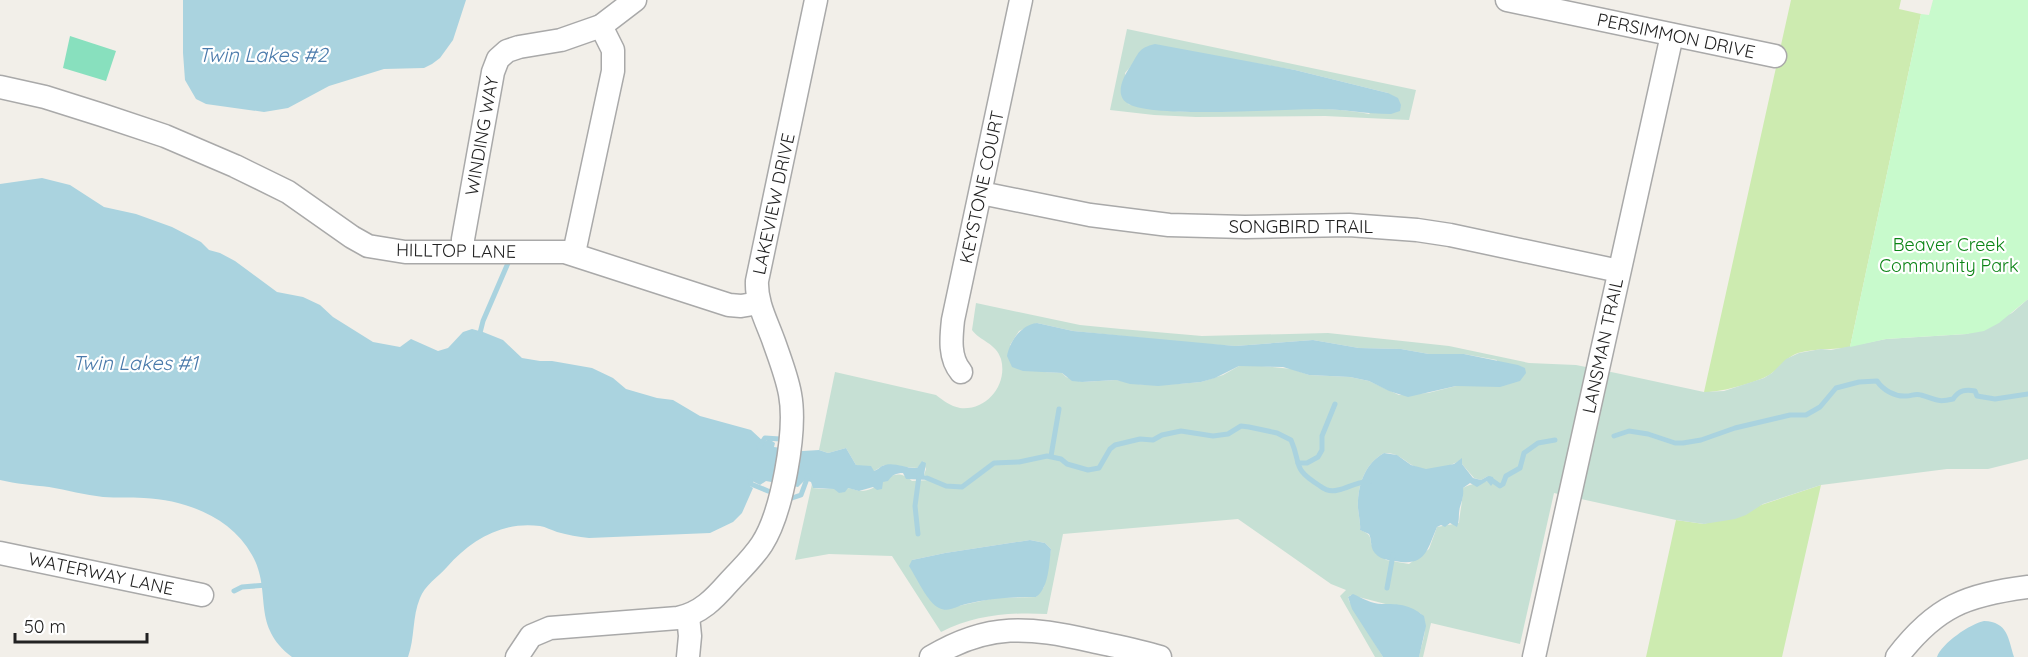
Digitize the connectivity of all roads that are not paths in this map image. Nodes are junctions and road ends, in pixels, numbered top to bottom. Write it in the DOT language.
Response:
graph roads {
  1 [pos="635,0"];
  2 [pos="816,0"];
  3 [pos="1021,0"];
  4 [pos="1507,0"];
  5 [pos="601,26"];
  6 [pos="1672,35"];
  7 [pos="1775,56"];
  8 [pos="0,87"];
  9 [pos="981,193"];
  10 [pos="463,251"];
  11 [pos="574,253"];
  12 [pos="1619,271"];
  13 [pos="759,303"];
  14 [pos="961,372"];
  15 [pos="0,553"];
  16 [pos="2028,587"];
  17 [pos="202,595"];
  18 [pos="688,616"];
  19 [pos="517,657"];
  20 [pos="688,657"];
  21 [pos="931,657"];
  22 [pos="1160,657"];
  23 [pos="1534,657"];
  24 [pos="1897,657"];
  1 -- 5 [label="street, WINDING WAY"];
  2 -- 13 [label="street, LAKEVIEW DRIVE"];
  3 -- 9 [label="street, KEYSTONE COURT"];
  4 -- 6 [label="street, PERSIMMON DRIVE"];
  5 -- 10 [label="street, WINDING WAY"];
  5 -- 11 [label="street"];
  6 -- 7 [label="street, PERSIMMON DRIVE"];
  6 -- 12 [label="street, LANSMAN TRAIL"];
  8 -- 10 [label="street, HILLTOP LANE"];
  9 -- 12 [label="street, SONGBIRD TRAIL"];
  9 -- 14 [label="street, KEYSTONE COURT"];
  10 -- 11 [label="street, HILLTOP LANE"];
  11 -- 13 [label="street, HILLTOP LANE"];
  12 -- 23 [label="street, LANSMAN TRAIL"];
  13 -- 18 [label="street, LAKEVIEW DRIVE"];
  15 -- 17 [label="street, WATERWAY LANE"];
  16 -- 24 [label="street"];
  18 -- 19 [label="street, LAKEVIEW DRIVE"];
  18 -- 20 [label="street"];
  21 -- 22 [label="street"];
}
